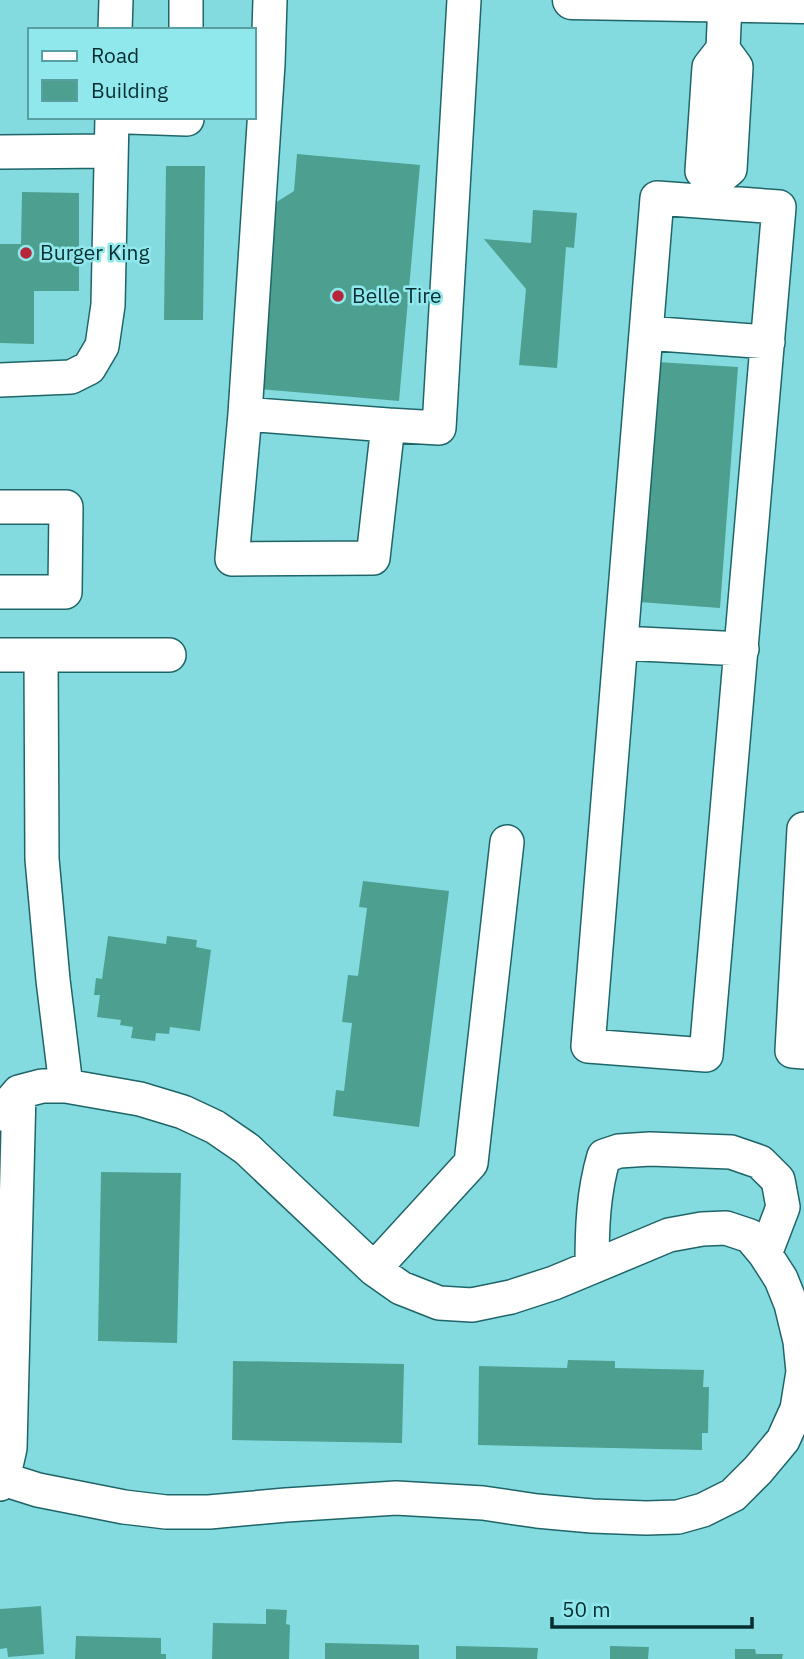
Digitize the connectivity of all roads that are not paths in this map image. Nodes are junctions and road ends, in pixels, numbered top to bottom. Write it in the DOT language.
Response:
graph roads {
  1 [pos="116,0"];
  2 [pos="186,0"];
  3 [pos="270,0"];
  4 [pos="464,0"];
  5 [pos="572,0"];
  6 [pos="725,2"];
  7 [pos="804,4"];
  8 [pos="115,28"];
  9 [pos="187,28"];
  10 [pos="112,119"];
  11 [pos="0,152"];
  12 [pos="111,152"];
  13 [pos="713,192"];
  14 [pos="646,333"];
  15 [pos="768,342"];
  16 [pos="0,380"];
  17 [pos="245,414"];
  18 [pos="388,425"];
  19 [pos="0,507"];
  20 [pos="0,592"];
  21 [pos="621,643"];
  22 [pos="742,649"];
  23 [pos="0,655"];
  24 [pos="41,655"];
  25 [pos="169,655"];
  26 [pos="804,829"];
  27 [pos="507,842"];
  28 [pos="804,1052"];
  29 [pos="66,1086"];
  30 [pos="6,1096"];
  31 [pos="765,1254"];
  32 [pos="592,1268"];
  33 [pos="374,1269"];
  34 [pos="2,1481"];
  1 -- 8 [label="lane"];
  2 -- 9 [label="lane"];
  3 -- 17 [label="lane"];
  4 -- 18 [label="lane"];
  5 -- 6 [label="main road"];
  6 -- 7 [label="main road"];
  6 -- 13 [label="lane"];
  10 -- 12 [label="lane"];
  11 -- 12 [label="lane"];
  12 -- 16 [label="lane"];
  13 -- 14 [label="lane"];
  13 -- 15 [label="lane"];
  14 -- 15 [label="lane"];
  14 -- 21 [label="lane"];
  15 -- 22 [label="lane"];
  17 -- 18 [label="lane"];
  17 -- 18 [label="lane"];
  19 -- 20 [label="lane"];
  21 -- 22 [label="lane"];
  21 -- 22 [label="lane"];
  23 -- 24 [label="lane"];
  24 -- 25 [label="lane"];
  24 -- 29 [label="lane"];
  26 -- 28 [label="lane"];
  27 -- 33 [label="lane"];
  29 -- 30 [label="lane"];
  29 -- 33 [label="lane"];
  30 -- 34 [label="lane"];
  31 -- 32 [label="lane"];
  31 -- 32 [label="lane"];
  31 -- 34 [label="lane"];
  32 -- 33 [label="lane"];
}
